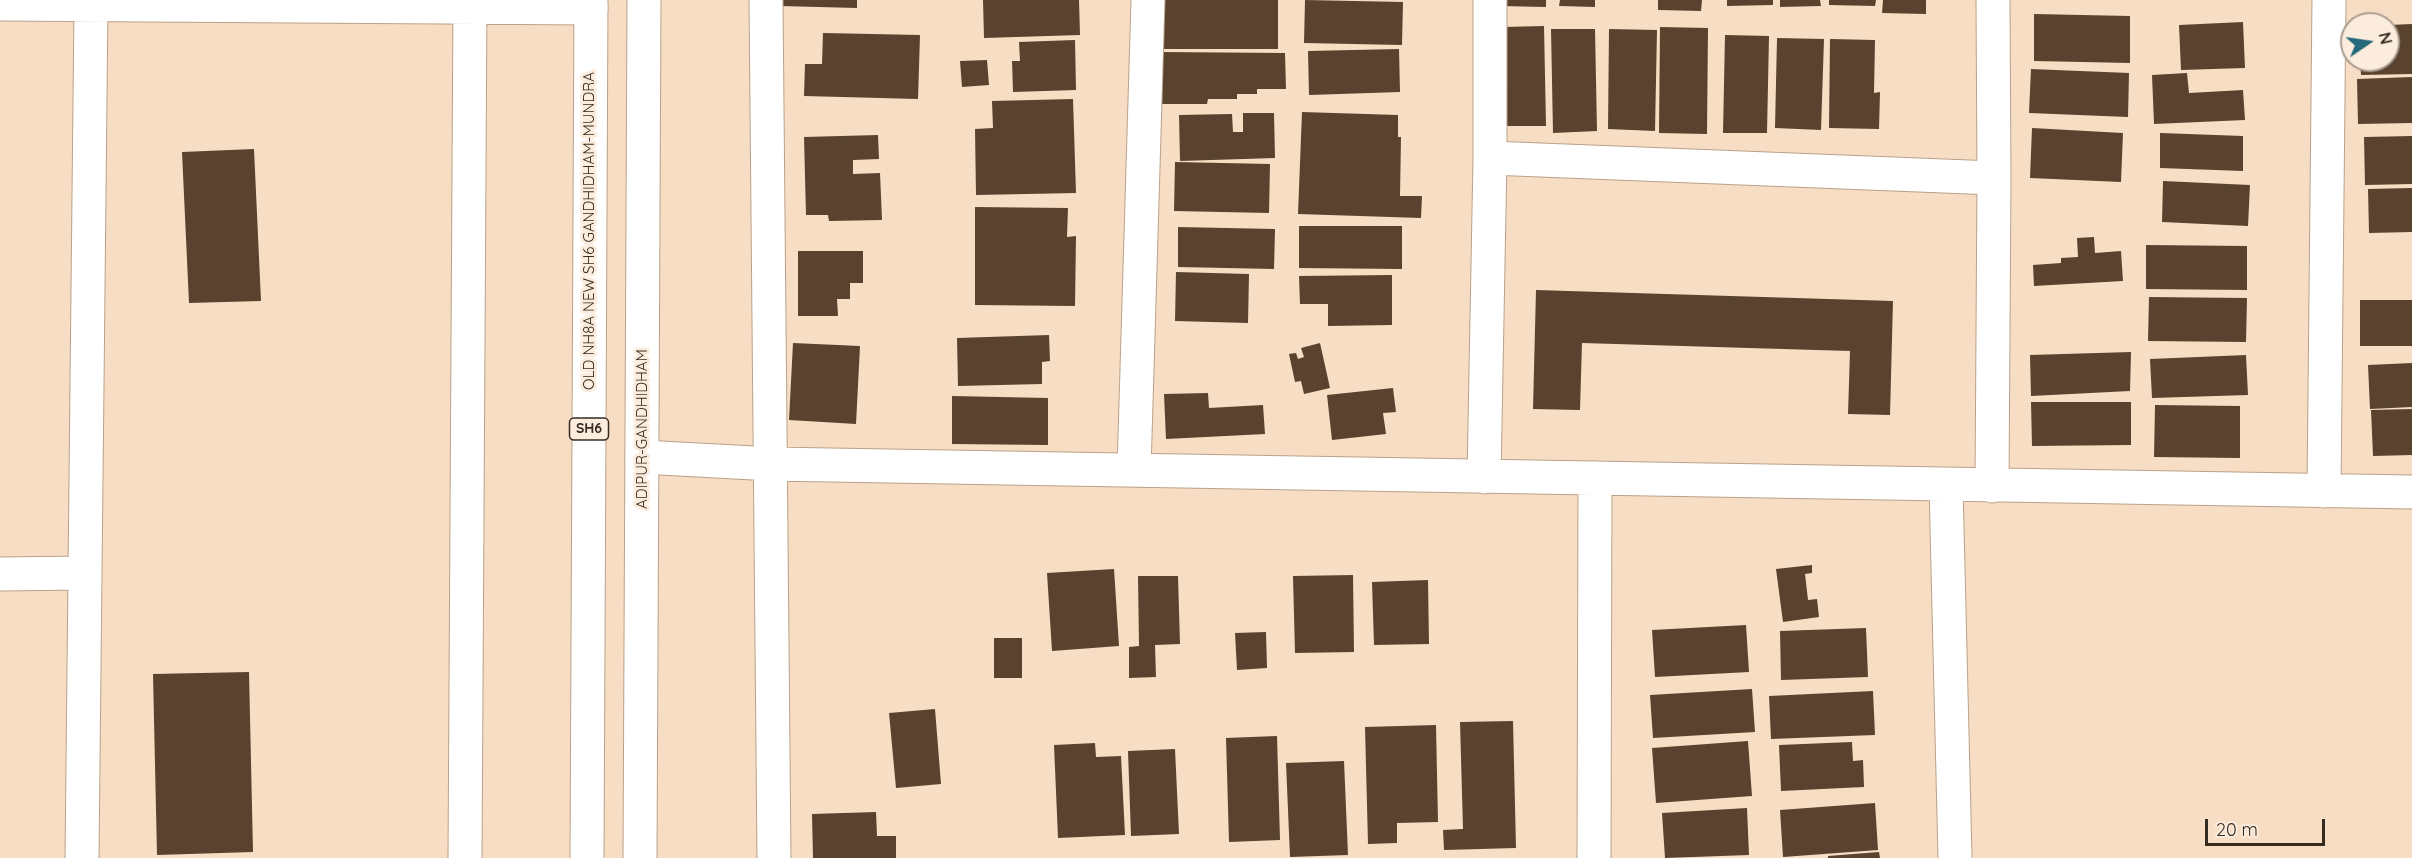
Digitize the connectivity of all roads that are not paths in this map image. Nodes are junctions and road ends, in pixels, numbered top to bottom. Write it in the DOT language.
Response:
graph roads {
  1 [pos="644,0"];
  2 [pos="766,0"];
  3 [pos="1148,0"];
  4 [pos="1490,0"];
  5 [pos="1993,0"];
  6 [pos="2329,0"];
  7 [pos="0,4"];
  8 [pos="470,4"];
  9 [pos="591,4"];
  10 [pos="91,5"];
  11 [pos="1490,158"];
  12 [pos="1994,177"];
  13 [pos="642,458"];
  14 [pos="772,464"];
  15 [pos="1134,470"];
  16 [pos="1484,477"];
  17 [pos="1595,478"];
  18 [pos="1946,485"];
  19 [pos="1992,486"];
  20 [pos="2324,491"];
  21 [pos="2412,492"];
  22 [pos="85,573"];
  23 [pos="0,574"];
  24 [pos="82,858"];
  25 [pos="465,858"];
  26 [pos="587,858"];
  27 [pos="640,858"];
  28 [pos="774,858"];
  29 [pos="1594,858"];
  30 [pos="1955,858"];
  1 -- 13 [label="street, ADIPUR-GANDHIDHAM"];
  2 -- 14 [label="street"];
  3 -- 15 [label="street"];
  4 -- 11 [label="street"];
  5 -- 12 [label="street"];
  6 -- 20 [label="street"];
  7 -- 10 [label="street"];
  8 -- 9 [label="street"];
  8 -- 10 [label="street"];
  8 -- 25 [label="street"];
  9 -- 26 [label="street, OLD NH8A NEW SH6 GANDHIDHAM-MUNDRA / SH6"];
  10 -- 22 [label="street"];
  11 -- 12 [label="street"];
  11 -- 16 [label="street"];
  12 -- 19 [label="street"];
  13 -- 14 [label="street"];
  13 -- 27 [label="street, ADIPUR-GANDHIDHAM"];
  14 -- 15 [label="street"];
  14 -- 28 [label="street"];
  15 -- 16 [label="street"];
  16 -- 17 [label="street"];
  17 -- 18 [label="street"];
  17 -- 29 [label="street"];
  18 -- 19 [label="street"];
  18 -- 30 [label="street"];
  19 -- 20 [label="street"];
  20 -- 21 [label="street"];
  22 -- 23 [label="street"];
  22 -- 24 [label="street"];
}
